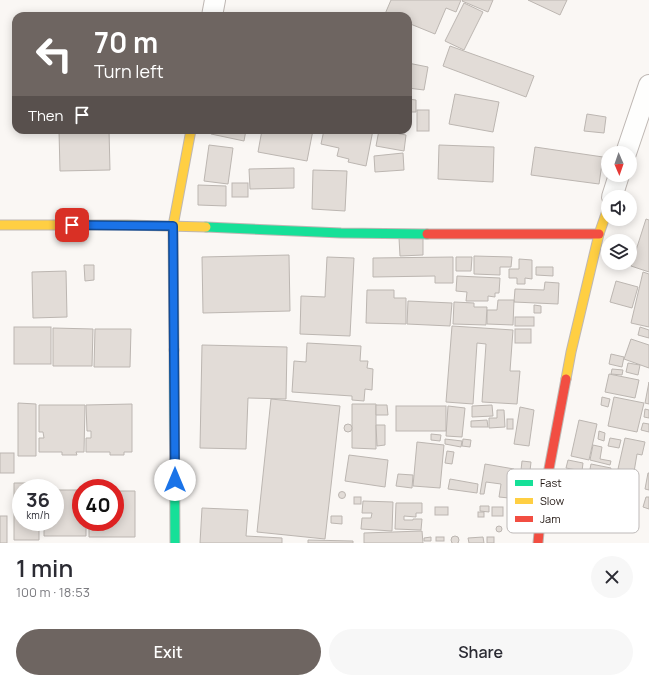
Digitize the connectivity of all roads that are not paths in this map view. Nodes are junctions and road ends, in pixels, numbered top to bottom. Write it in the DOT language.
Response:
graph roads {
  1 [pos="215,0"];
  2 [pos="213,12"];
  3 [pos="649,85"];
  4 [pos="190,134"];
  5 [pos="628,146"];
  6 [pos="0,225"];
  7 [pos="173,226"];
  8 [pos="602,226"];
  9 [pos="599,234"];
  10 [pos="549,469"];
  11 [pos="539,533"];
  12 [pos="175,543"];
  13 [pos="538,543"];
  1 -- 2 [label="street"];
  3 -- 5 [label="street"];
  4 -- 7 [label="street"];
  6 -- 7 [label="street"];
  7 -- 9 [label="street"];
  7 -- 12 [label="street"];
  8 -- 9 [label="street"];
  9 -- 10 [label="street"];
  11 -- 13 [label="street"];
}
